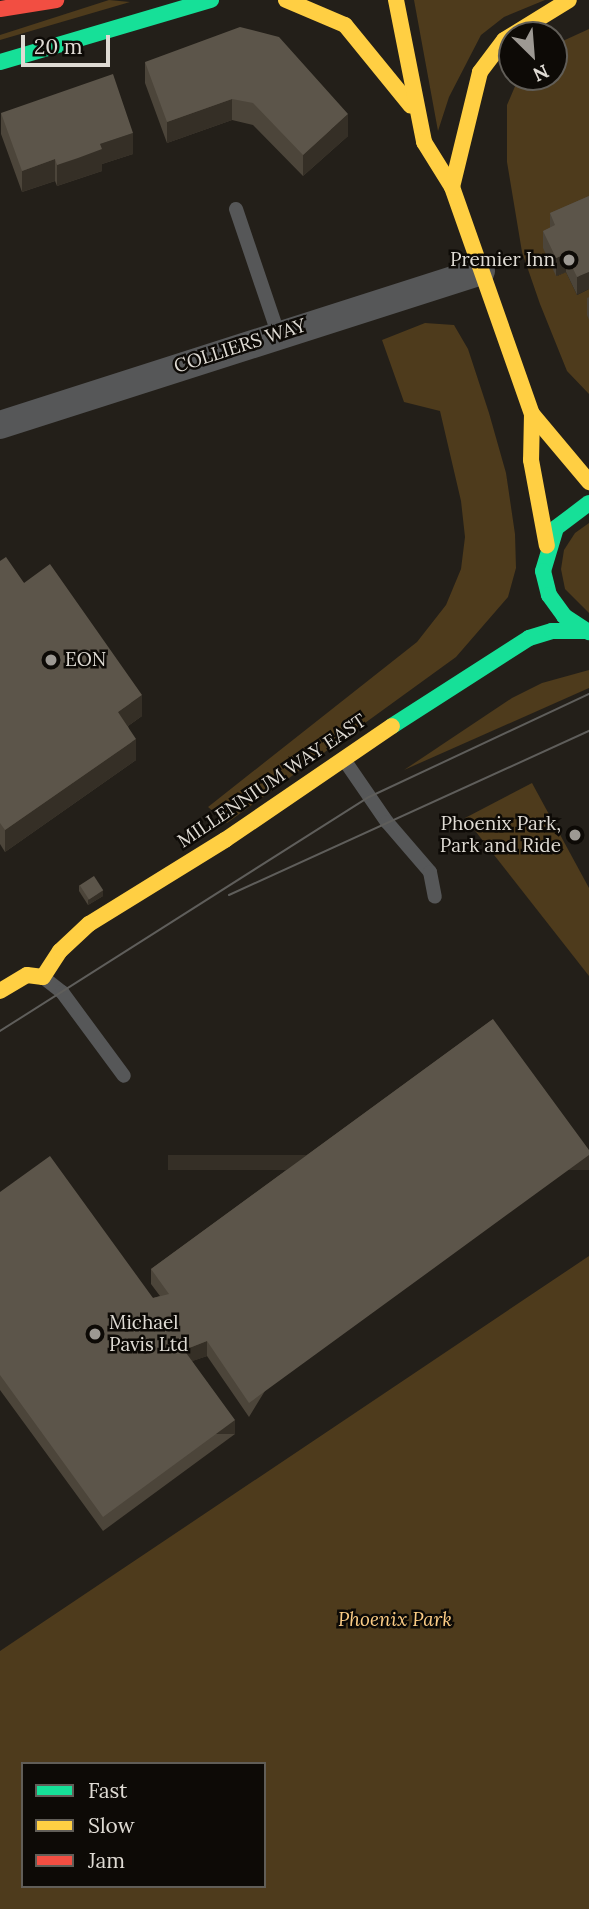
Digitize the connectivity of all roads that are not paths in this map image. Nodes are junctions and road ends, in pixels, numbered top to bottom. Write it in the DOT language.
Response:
graph roads {
  1 [pos="56,0"];
  2 [pos="211,0"];
  3 [pos="285,0"];
  4 [pos="396,0"];
  5 [pos="569,0"];
  6 [pos="0,9"];
  7 [pos="0,62"];
  8 [pos="416,113"];
  9 [pos="452,187"];
  10 [pos="236,209"];
  11 [pos="481,271"];
  12 [pos="278,334"];
  13 [pos="532,414"];
  14 [pos="0,425"];
  15 [pos="589,482"];
  16 [pos="589,503"];
  17 [pos="547,546"];
  18 [pos="587,631"];
  19 [pos="344,760"];
  20 [pos="435,897"];
  21 [pos="43,977"];
  22 [pos="0,991"];
  23 [pos="124,1076"];
  1 -- 6 [label="main road"];
  2 -- 7 [label="main road"];
  3 -- 8 [label="main road"];
  4 -- 8 [label="main road"];
  5 -- 9 [label="main road"];
  8 -- 9 [label="main road"];
  9 -- 11 [label="main road"];
  10 -- 12 [label="lane"];
  11 -- 12 [label="street, COLLIERS WAY"];
  11 -- 13 [label="main road"];
  12 -- 14 [label="street, COLLIERS WAY"];
  13 -- 15 [label="main road"];
  13 -- 17 [label="main road"];
  16 -- 17 [label="main road"];
  17 -- 18 [label="main road"];
  18 -- 19 [label="main road, MILLENNIUM WAY EAST"];
  19 -- 20 [label="lane"];
  19 -- 21 [label="main road, MILLENNIUM WAY EAST"];
  21 -- 22 [label="main road"];
  21 -- 23 [label="lane"];
}
